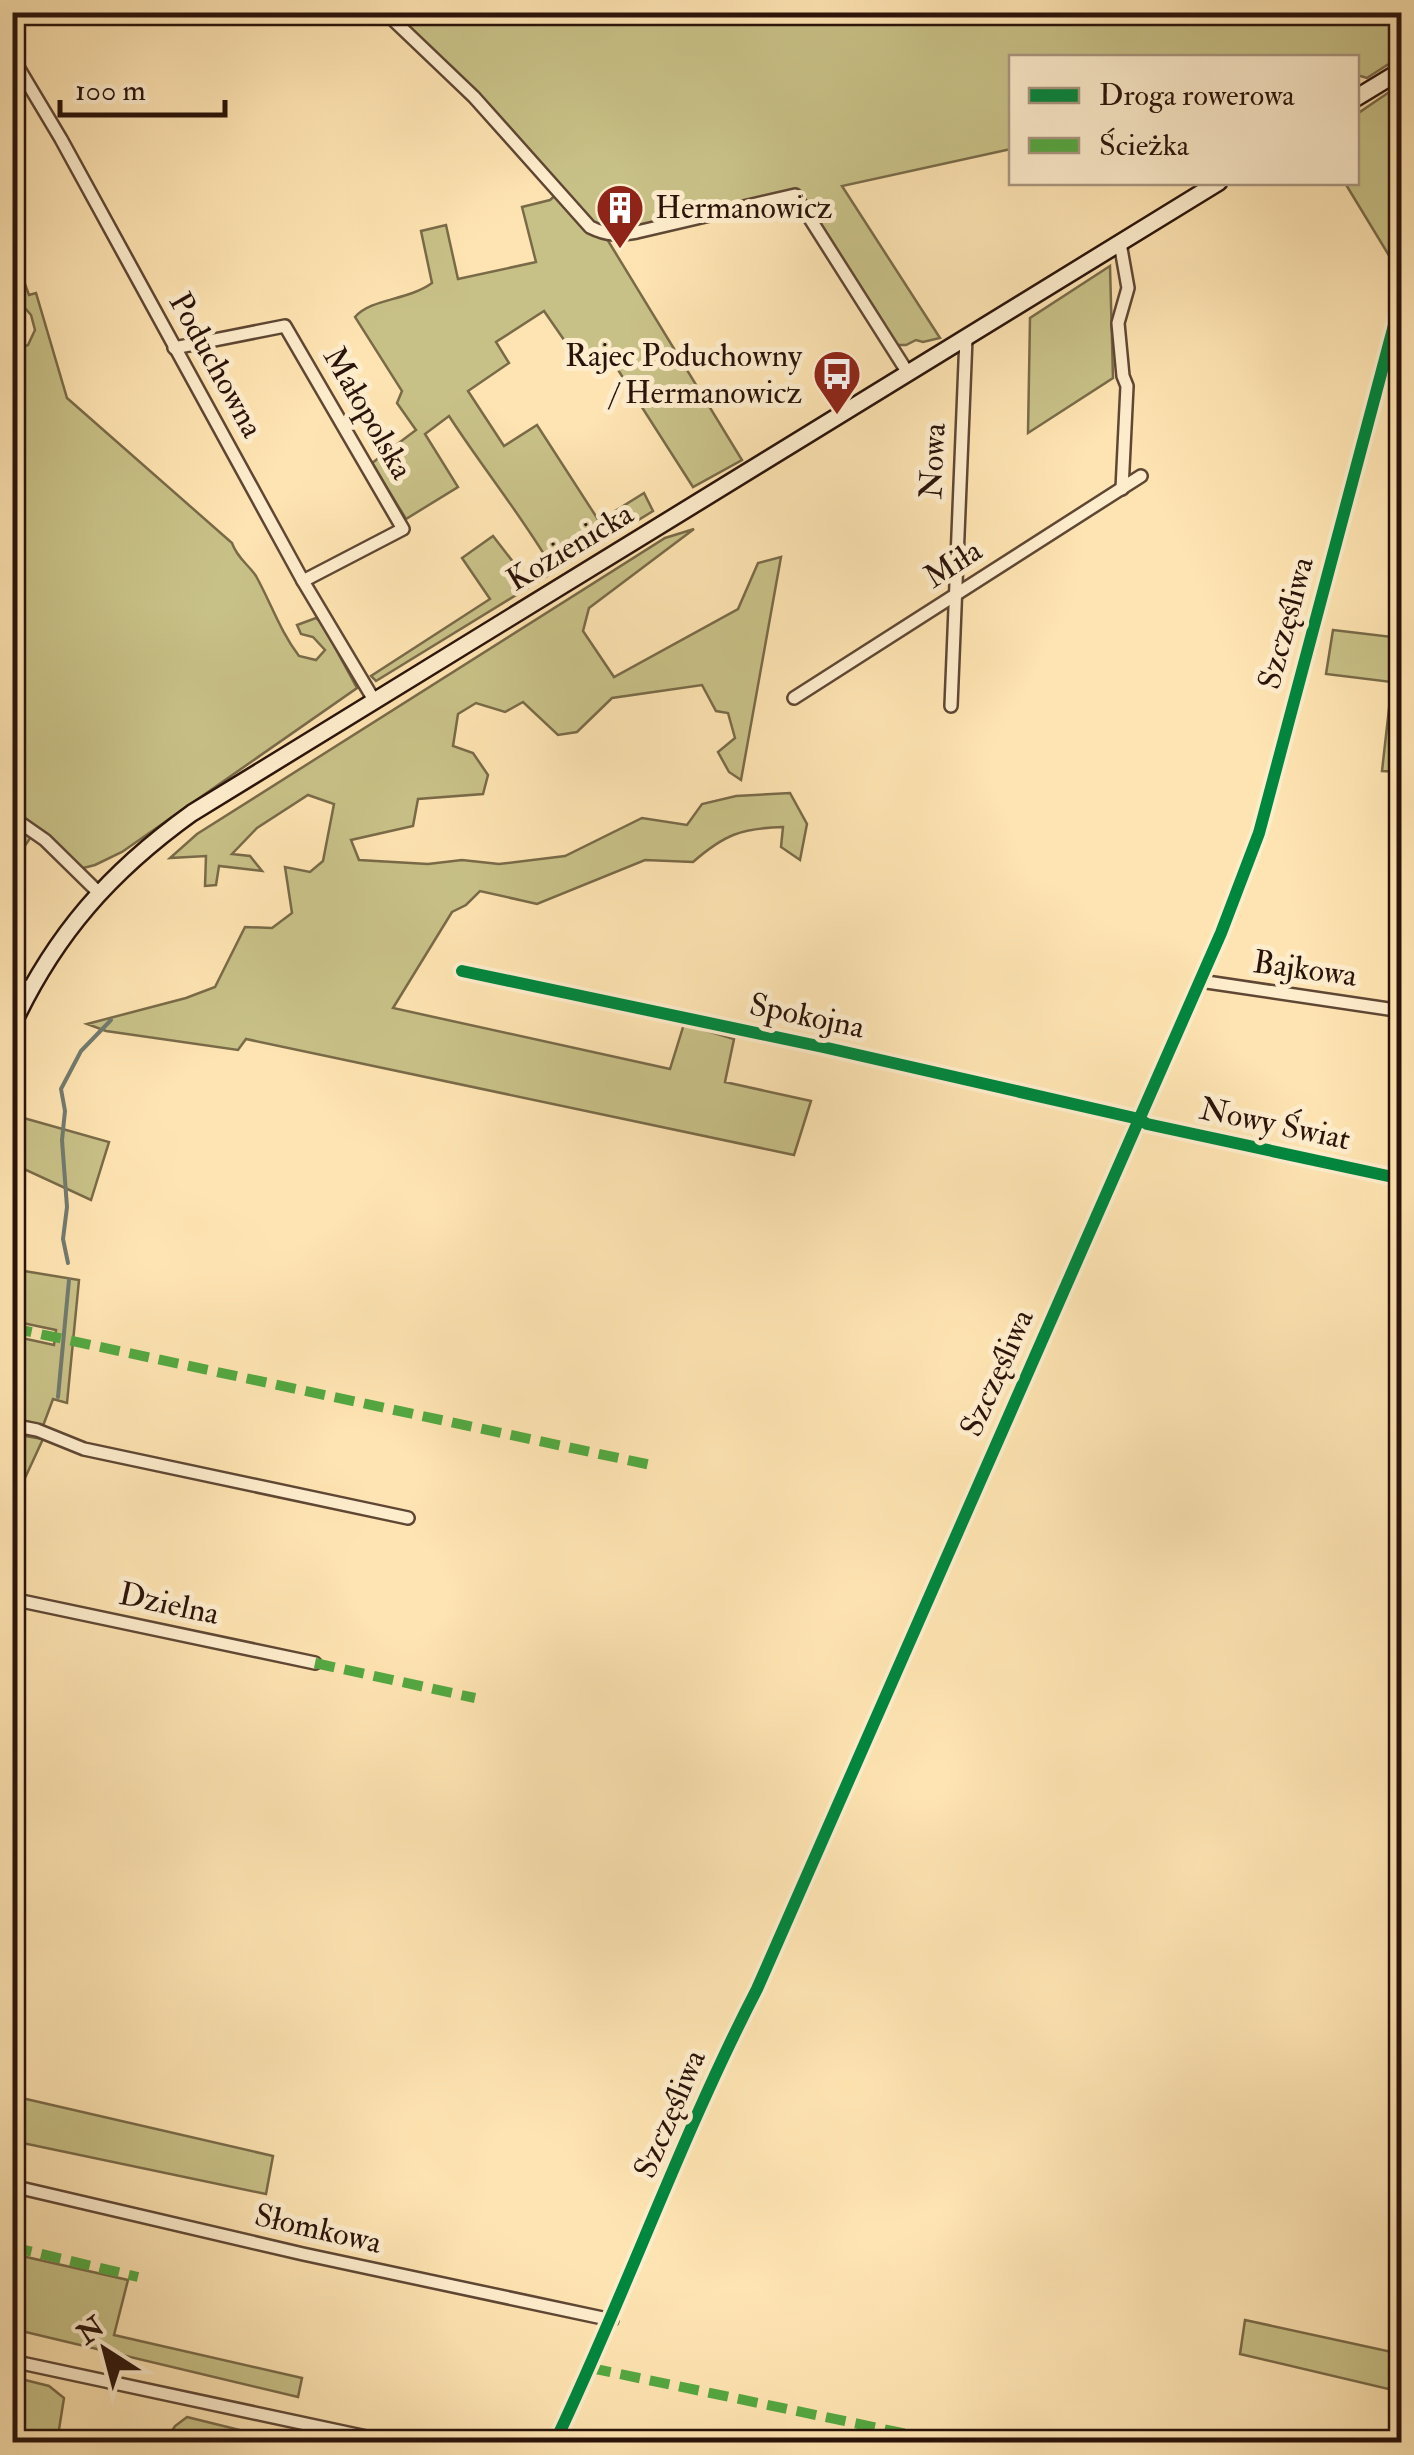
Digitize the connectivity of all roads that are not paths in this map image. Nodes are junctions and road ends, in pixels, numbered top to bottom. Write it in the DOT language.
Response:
graph roads {
  1 [pos="385,12"];
  2 [pos="12,56"];
  3 [pos="1402,70"];
  4 [pos="1359,96"];
  5 [pos="1214,185"];
  6 [pos="1120,243"];
  7 [pos="1402,295"];
  8 [pos="966,338"];
  9 [pos="174,348"];
  10 [pos="908,373"];
  11 [pos="1141,476"];
  12 [pos="1122,489"];
  13 [pos="303,581"];
  14 [pos="954,596"];
  15 [pos="794,698"];
  16 [pos="374,700"];
  17 [pos="952,706"];
  18 [pos="12,817"];
  19 [pos="98,892"];
  20 [pos="462,971"];
  21 [pos="12,979"];
  22 [pos="1200,981"];
  23 [pos="30,989"];
  24 [pos="1402,1010"];
  25 [pos="12,1026"];
  26 [pos="1138,1119"];
  27 [pos="1402,1179"];
  28 [pos="12,1425"];
  29 [pos="408,1518"];
  30 [pos="12,1600"];
  31 [pos="315,1663"];
  32 [pos="12,2186"];
  33 [pos="612,2320"];
  34 [pos="12,2361"];
  35 [pos="390,2442"];
  36 [pos="555,2442"];
  1 -- 10 [label="street"];
  2 -- 9 [label="street, Poduchowna"];
  3 -- 4 [label="main road"];
  5 -- 6 [label="main road, Kozienicka"];
  6 -- 8 [label="main road, Kozienicka"];
  6 -- 12 [label="street"];
  7 -- 22 [label="street, Szczęśliwa"];
  8 -- 10 [label="main road, Kozienicka"];
  8 -- 14 [label="street, Nowa"];
  9 -- 13 [label="street, Poduchowna"];
  9 -- 13 [label="street, Małopolska"];
  10 -- 16 [label="main road, Kozienicka"];
  11 -- 12 [label="street, Miła"];
  12 -- 14 [label="street, Miła"];
  13 -- 16 [label="street, Poduchowna"];
  14 -- 15 [label="street, Miła"];
  14 -- 17 [label="street, Nowa"];
  16 -- 19 [label="main road, Kozienicka"];
  18 -- 19 [label="street"];
  19 -- 23 [label="main road, Kozienicka"];
  20 -- 26 [label="street, Spokojna"];
  21 -- 23 [label="street"];
  22 -- 24 [label="street, Bajkowa"];
  22 -- 26 [label="street, Szczęśliwa"];
  23 -- 25 [label="main road, Kozienicka"];
  26 -- 27 [label="street, Nowy Świat"];
  26 -- 33 [label="street, Szczęśliwa"];
  28 -- 29 [label="street"];
  30 -- 31 [label="street, Dzielna"];
  32 -- 33 [label="street, Słomkowa"];
  33 -- 36 [label="street, Szczęśliwa"];
  34 -- 35 [label="street"];
}
